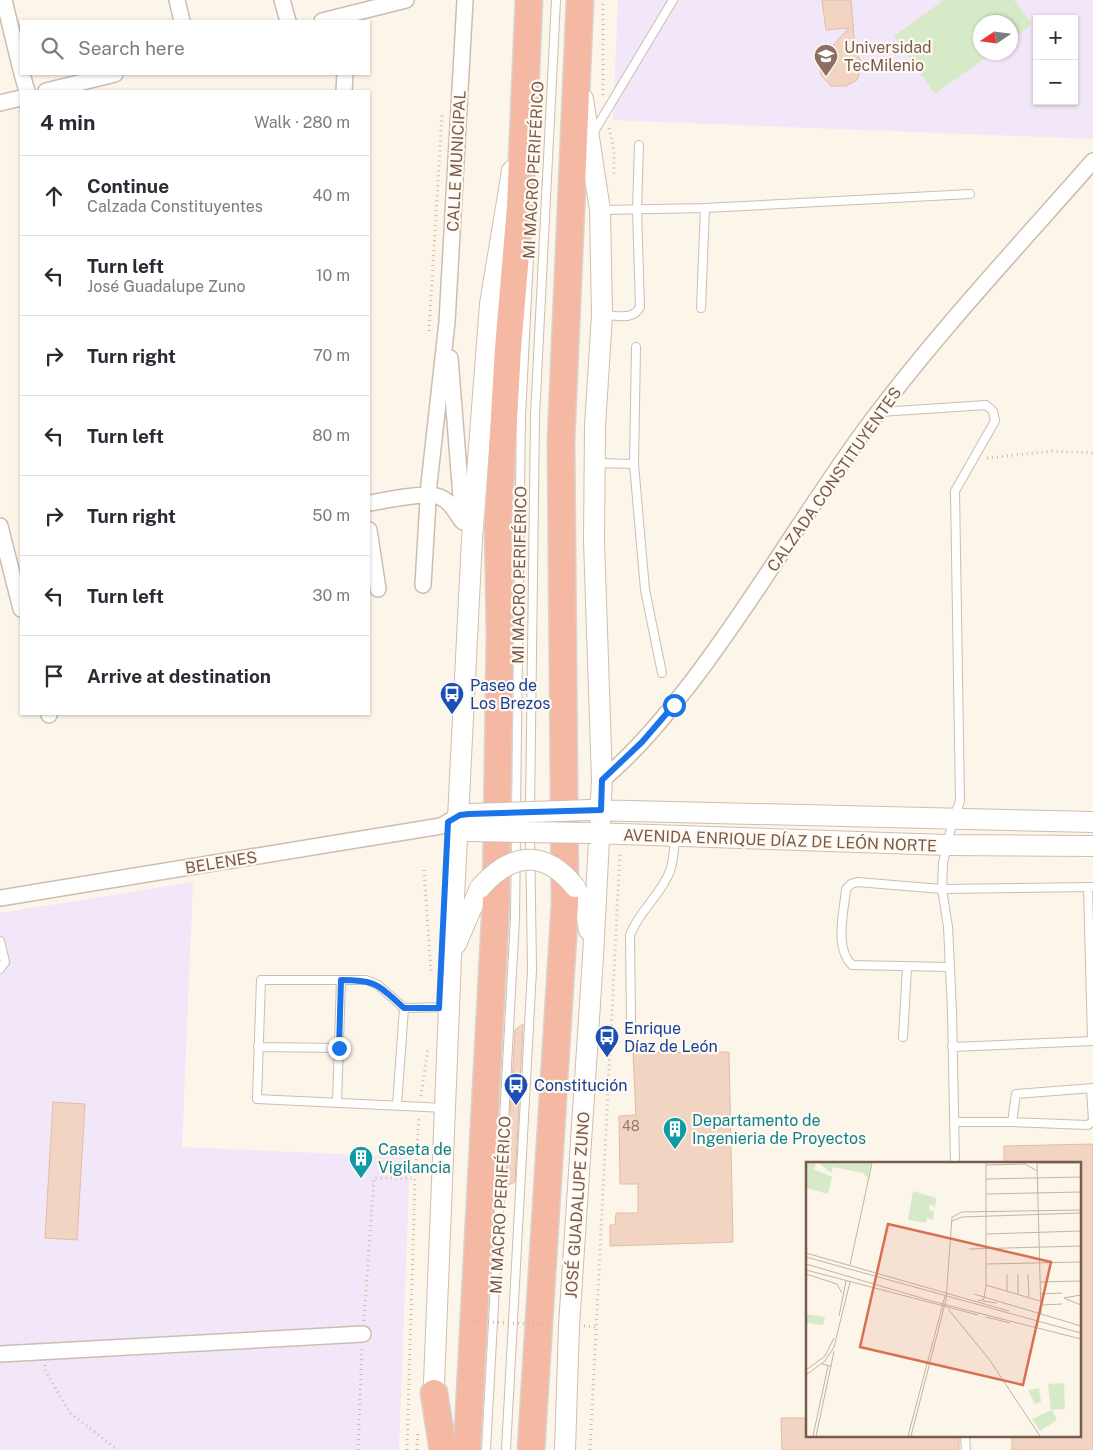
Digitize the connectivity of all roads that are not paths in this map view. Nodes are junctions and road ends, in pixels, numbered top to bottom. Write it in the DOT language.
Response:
graph roads {
  1 [pos="4,0"];
  2 [pos="177,0"];
  3 [pos="282,0"];
  4 [pos="406,0"];
  5 [pos="465,0"];
  6 [pos="529,0"];
  7 [pos="556,0"];
  8 [pos="580,0"];
  9 [pos="673,0"];
  10 [pos="380,3"];
  11 [pos="348,18"];
  12 [pos="182,20"];
  13 [pos="288,20"];
  14 [pos="331,20"];
  15 [pos="20,66"];
  16 [pos="578,67"];
  17 [pos="22,75"];
  18 [pos="111,75"];
  19 [pos="345,75"];
  20 [pos="27,90"];
  21 [pos="50,90"];
  22 [pos="344,90"];
  23 [pos="20,98"];
  24 [pos="0,102"];
  25 [pos="524,110"];
  26 [pos="590,138"];
  27 [pos="639,145"];
  28 [pos="1093,161"];
  29 [pos="970,194"];
  30 [pos="705,208"];
  31 [pos="637,209"];
  32 [pos="600,210"];
  33 [pos="529,248"];
  34 [pos="701,308"];
  35 [pos="602,315"];
  36 [pos="448,322"];
  37 [pos="636,347"];
  38 [pos="880,412"];
  39 [pos="594,463"];
  40 [pos="634,464"];
  41 [pos="428,495"];
  42 [pos="370,503"];
  43 [pos="0,526"];
  44 [pos="468,530"];
  45 [pos="370,537"];
  46 [pos="12,579"];
  47 [pos="423,585"];
  48 [pos="378,589"];
  49 [pos="20,606"];
  50 [pos="662,673"];
  51 [pos="602,780"];
  52 [pos="596,810"];
  53 [pos="953,820"];
  54 [pos="1093,822"];
  55 [pos="459,823"];
  56 [pos="596,833"];
  57 [pos="675,836"];
  58 [pos="947,845"];
  59 [pos="1093,846"];
  60 [pos="1090,887"];
  61 [pos="942,889"];
  62 [pos="0,898"];
  63 [pos="0,942"];
  64 [pos="450,957"];
  65 [pos="594,957"];
  66 [pos="907,967"];
  67 [pos="949,967"];
  68 [pos="0,969"];
  69 [pos="341,980"];
  70 [pos="442,1007"];
  71 [pos="404,1008"];
  72 [pos="631,1020"];
  73 [pos="903,1037"];
  74 [pos="1092,1041"];
  75 [pos="258,1047"];
  76 [pos="952,1047"];
  77 [pos="339,1048"];
  78 [pos="1092,1089"];
  79 [pos="338,1103"];
  80 [pos="397,1105"];
  81 [pos="446,1108"];
  82 [pos="954,1122"];
  83 [pos="1012,1122"];
  84 [pos="956,1162"];
  85 [pos="363,1334"];
  86 [pos="0,1354"];
  87 [pos="434,1393"];
  88 [pos="431,1450"];
  89 [pos="443,1450"];
  90 [pos="467,1450"];
  91 [pos="486,1450"];
  92 [pos="506,1450"];
  93 [pos="531,1450"];
  94 [pos="565,1450"];
  1 -- 15 [label="street"];
  2 -- 12 [label="street"];
  3 -- 13 [label="street"];
  4 -- 10 [label="street"];
  5 -- 36 [label="street, CALLE MUNICIPAL"];
  6 -- 25 [label="highway"];
  7 -- 92 [label="lane, MI MACRO PERIFÉRICO"];
  8 -- 16 [label="highway"];
  9 -- 26 [label="lane"];
  10 -- 11 [label="street"];
  11 -- 14 [label="street"];
  16 -- 26 [label="main road, JOSÉ GUADALUPE ZUNO"];
  16 -- 93 [label="highway"];
  17 -- 20 [label="street"];
  18 -- 21 [label="street"];
  19 -- 22 [label="street"];
  23 -- 24 [label="street"];
  25 -- 44 [label="main road"];
  25 -- 90 [label="highway"];
  26 -- 32 [label="main road, JOSÉ GUADALUPE ZUNO"];
  27 -- 31 [label="lane"];
  28 -- 38 [label="street, CALZADA CONSTITUYENTES"];
  29 -- 30 [label="lane"];
  30 -- 31 [label="lane"];
  30 -- 34 [label="lane"];
  31 -- 32 [label="lane"];
  31 -- 35 [label="lane"];
  32 -- 35 [label="main road, JOSÉ GUADALUPE ZUNO"];
  33 -- 91 [label="lane, MI MACRO PERIFÉRICO"];
  35 -- 39 [label="main road, JOSÉ GUADALUPE ZUNO"];
  36 -- 41 [label="street, CALLE MUNICIPAL"];
  36 -- 44 [label="street, CALLE MUNICIPAL"];
  37 -- 40 [label="lane"];
  38 -- 51 [label="street, CALZADA CONSTITUYENTES"];
  38 -- 53 [label="lane"];
  39 -- 40 [label="lane"];
  39 -- 51 [label="main road, JOSÉ GUADALUPE ZUNO"];
  40 -- 50 [label="lane"];
  41 -- 42 [label="street"];
  41 -- 44 [label="street"];
  41 -- 47 [label="street, CALLE MUNICIPAL"];
  43 -- 46 [label="street"];
  44 -- 55 [label="main road"];
  45 -- 48 [label="street"];
  46 -- 49 [label="street"];
  51 -- 52 [label="main road, JOSÉ GUADALUPE ZUNO"];
  52 -- 53 [label="main road, AVENIDA ENRIQUE DÍAZ DE LEÓN NORTE"];
  52 -- 55 [label="main road, AVENIDA ENRIQUE DÍAZ DE LEÓN NORTE, bridge"];
  52 -- 56 [label="main road, JOSÉ GUADALUPE ZUNO"];
  53 -- 54 [label="main road, AVENIDA ENRIQUE DÍAZ DE LEÓN NORTE"];
  53 -- 58 [label="lane"];
  55 -- 56 [label="main road, AVENIDA ENRIQUE DÍAZ DE LEÓN NORTE, bridge"];
  55 -- 62 [label="street, BELENES"];
  55 -- 64 [label="main road"];
  56 -- 57 [label="main road, AVENIDA ENRIQUE DÍAZ DE LEÓN NORTE"];
  56 -- 65 [label="main road, JOSÉ GUADALUPE ZUNO"];
  57 -- 58 [label="main road, AVENIDA ENRIQUE DÍAZ DE LEÓN NORTE"];
  57 -- 72 [label="lane"];
  58 -- 59 [label="main road, AVENIDA ENRIQUE DÍAZ DE LEÓN NORTE"];
  58 -- 61 [label="lane"];
  60 -- 61 [label="lane"];
  60 -- 74 [label="lane"];
  61 -- 66 [label="lane"];
  61 -- 67 [label="lane"];
  63 -- 68 [label="lane"];
  64 -- 65 [label="main road, bridge"];
  64 -- 70 [label="main road"];
  65 -- 94 [label="main road, JOSÉ GUADALUPE ZUNO"];
  66 -- 67 [label="lane"];
  66 -- 73 [label="lane"];
  67 -- 76 [label="lane"];
  69 -- 71 [label="lane"];
  69 -- 75 [label="lane"];
  69 -- 77 [label="lane"];
  70 -- 71 [label="lane"];
  70 -- 81 [label="main road"];
  71 -- 80 [label="lane"];
  74 -- 76 [label="lane"];
  75 -- 77 [label="lane"];
  75 -- 79 [label="lane"];
  76 -- 82 [label="lane"];
  77 -- 79 [label="lane"];
  78 -- 83 [label="lane"];
  78 -- 83 [label="lane"];
  79 -- 80 [label="lane"];
  80 -- 81 [label="lane"];
  81 -- 87 [label="main road"];
  82 -- 83 [label="lane"];
  82 -- 84 [label="lane"];
  85 -- 86 [label="street"];
  87 -- 88 [label="main road"];
  87 -- 89 [label="highway"];
}
